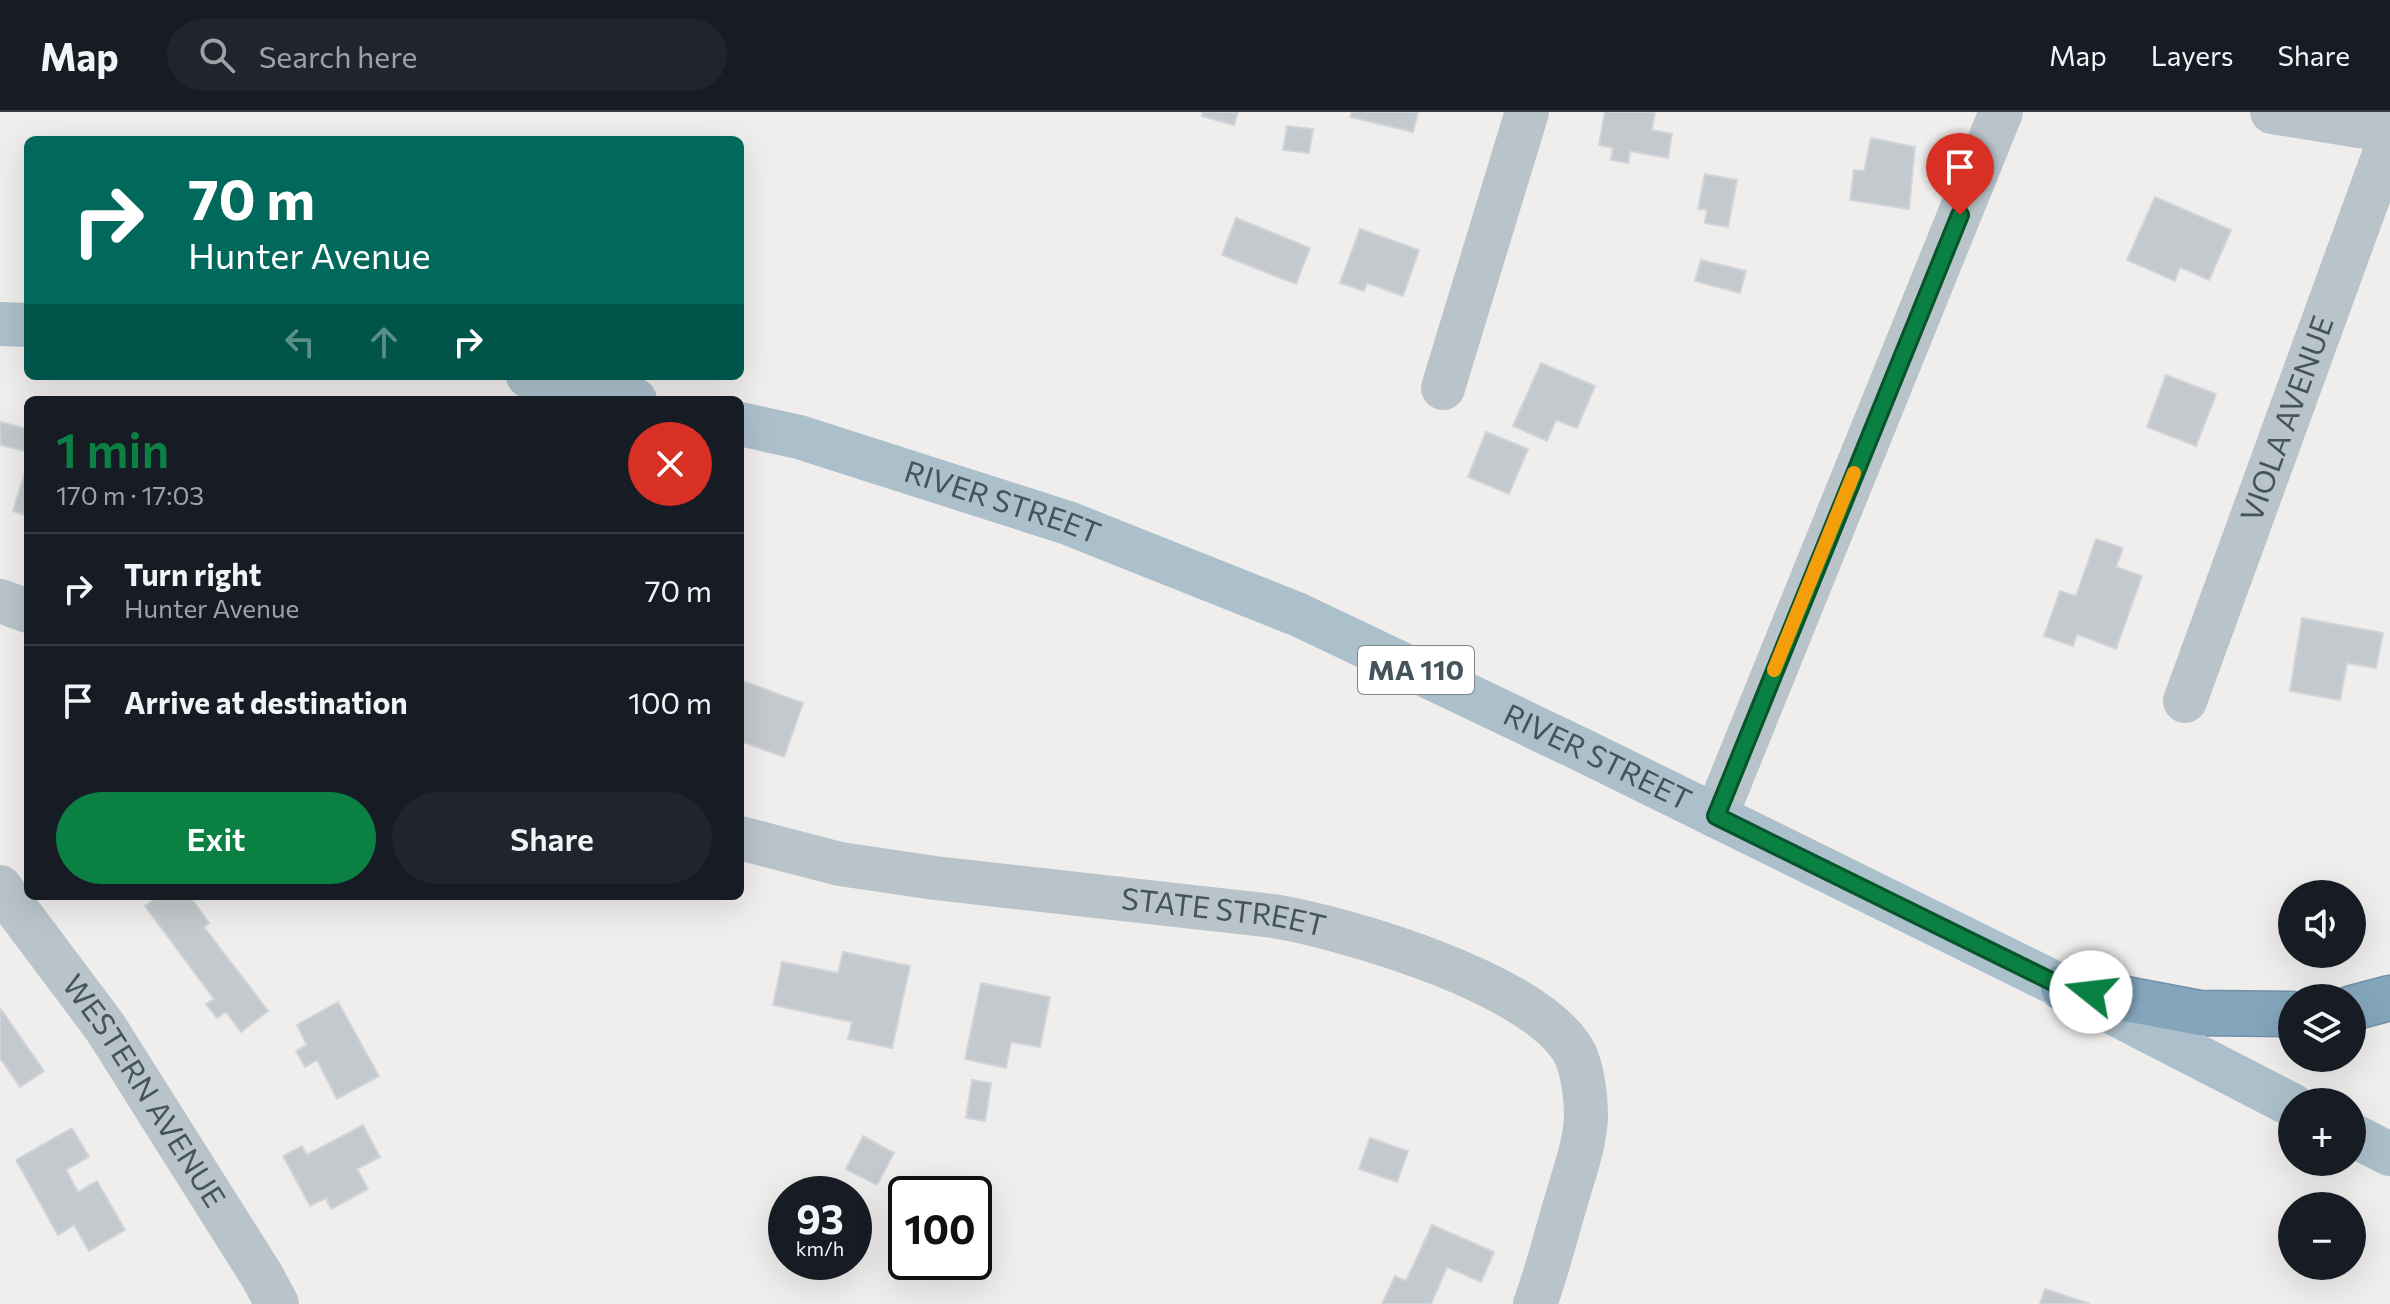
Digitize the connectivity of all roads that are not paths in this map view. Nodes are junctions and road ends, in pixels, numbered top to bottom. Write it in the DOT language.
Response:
graph roads {
  1 [pos="1527,112"];
  2 [pos="2001,112"];
  3 [pos="2272,112"];
  4 [pos="2390,131"];
  5 [pos="2390,138"];
  6 [pos="0,324"];
  7 [pos="24,325"];
  8 [pos="546,380"];
  9 [pos="1443,388"];
  10 [pos="617,396"];
  11 [pos="744,425"];
  12 [pos="0,601"];
  13 [pos="24,610"];
  14 [pos="2185,701"];
  15 [pos="1716,816"];
  16 [pos="744,839"];
  17 [pos="0,887"];
  18 [pos="2063,987"];
  19 [pos="2390,998"];
  20 [pos="2366,1004"];
  21 [pos="2278,1014"];
  22 [pos="2278,1098"];
  23 [pos="2366,1142"];
  24 [pos="2390,1154"];
  25 [pos="1549,1300"];
  26 [pos="277,1304"];
  1 -- 9 [label="street"];
  2 -- 15 [label="street"];
  3 -- 4 [label="street"];
  5 -- 14 [label="street, VIOLA AVENUE"];
  6 -- 7 [label="main road"];
  8 -- 10 [label="main road"];
  11 -- 15 [label="main road, RIVER STREET / MA 110"];
  12 -- 13 [label="street"];
  15 -- 18 [label="main road, RIVER STREET / MA 110"];
  16 -- 25 [label="street, STATE STREET"];
  17 -- 26 [label="street, WESTERN AVENUE"];
  18 -- 21 [label="highway"];
  18 -- 22 [label="main road, RIVER STREET / MA 110"];
  19 -- 20 [label="highway"];
  23 -- 24 [label="main road"];
}
